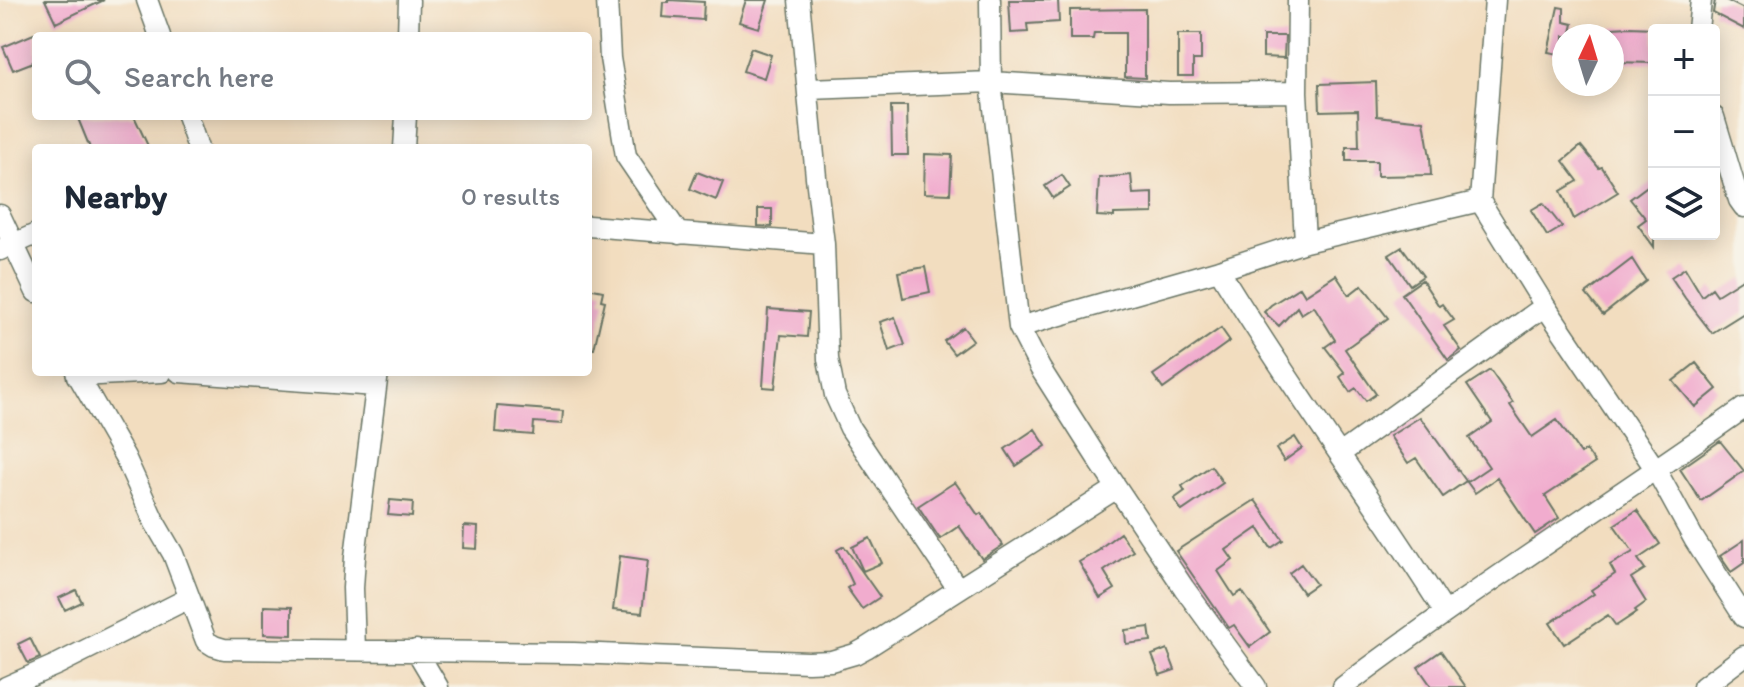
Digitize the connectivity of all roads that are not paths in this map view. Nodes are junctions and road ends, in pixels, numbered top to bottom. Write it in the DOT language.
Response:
graph roads {
  1 [pos="147,0"];
  2 [pos="409,0"];
  3 [pos="607,0"];
  4 [pos="799,0"];
  5 [pos="990,0"];
  6 [pos="1298,0"];
  7 [pos="1495,0"];
  8 [pos="1701,0"];
  9 [pos="1699,24"];
  10 [pos="159,32"];
  11 [pos="408,32"];
  12 [pos="991,82"];
  13 [pos="809,89"];
  14 [pos="1297,92"];
  15 [pos="188,120"];
  16 [pos="406,120"];
  17 [pos="1720,137"];
  18 [pos="197,144"];
  19 [pos="404,144"];
  20 [pos="1480,201"];
  21 [pos="1744,207"];
  22 [pos="0,215"];
  23 [pos="592,226"];
  24 [pos="679,234"];
  25 [pos="32,236"];
  26 [pos="1305,242"];
  27 [pos="824,244"];
  28 [pos="7,247"];
  29 [pos="1219,270"];
  30 [pos="32,286"];
  31 [pos="1545,306"];
  32 [pos="1019,327"];
  33 [pos="77,376"];
  34 [pos="292,376"];
  35 [pos="377,379"];
  36 [pos="1744,408"];
  37 [pos="1340,454"];
  38 [pos="1656,470"];
  39 [pos="1117,488"];
  40 [pos="958,589"];
  41 [pos="189,598"];
  42 [pos="1445,613"];
  43 [pos="1744,617"];
  44 [pos="355,650"];
  45 [pos="416,650"];
  46 [pos="1744,656"];
  47 [pos="6,687"];
  48 [pos="438,687"];
  49 [pos="1256,687"];
  50 [pos="1343,687"];
  51 [pos="1703,687"];
  1 -- 10 [label="street"];
  2 -- 11 [label="street"];
  3 -- 24 [label="street"];
  4 -- 13 [label="street"];
  5 -- 12 [label="street"];
  6 -- 14 [label="street"];
  7 -- 20 [label="street"];
  8 -- 9 [label="street"];
  12 -- 13 [label="street"];
  12 -- 14 [label="street"];
  12 -- 32 [label="street"];
  13 -- 27 [label="street"];
  14 -- 26 [label="street"];
  15 -- 18 [label="street"];
  16 -- 19 [label="street"];
  17 -- 21 [label="street"];
  20 -- 26 [label="street"];
  20 -- 31 [label="street"];
  22 -- 28 [label="street"];
  23 -- 24 [label="street"];
  24 -- 27 [label="street"];
  25 -- 28 [label="street"];
  26 -- 29 [label="street"];
  27 -- 40 [label="street"];
  28 -- 30 [label="street"];
  29 -- 32 [label="street"];
  29 -- 37 [label="street"];
  31 -- 37 [label="street"];
  31 -- 38 [label="street"];
  32 -- 39 [label="street"];
  33 -- 41 [label="street"];
  34 -- 35 [label="street"];
  35 -- 44 [label="street"];
  36 -- 38 [label="street"];
  37 -- 42 [label="street"];
  38 -- 42 [label="street"];
  38 -- 43 [label="street"];
  39 -- 40 [label="street"];
  39 -- 49 [label="street"];
  40 -- 45 [label="street"];
  41 -- 44 [label="street"];
  41 -- 47 [label="street"];
  42 -- 50 [label="street"];
  44 -- 45 [label="street"];
  45 -- 48 [label="street"];
  46 -- 51 [label="street"];
}
